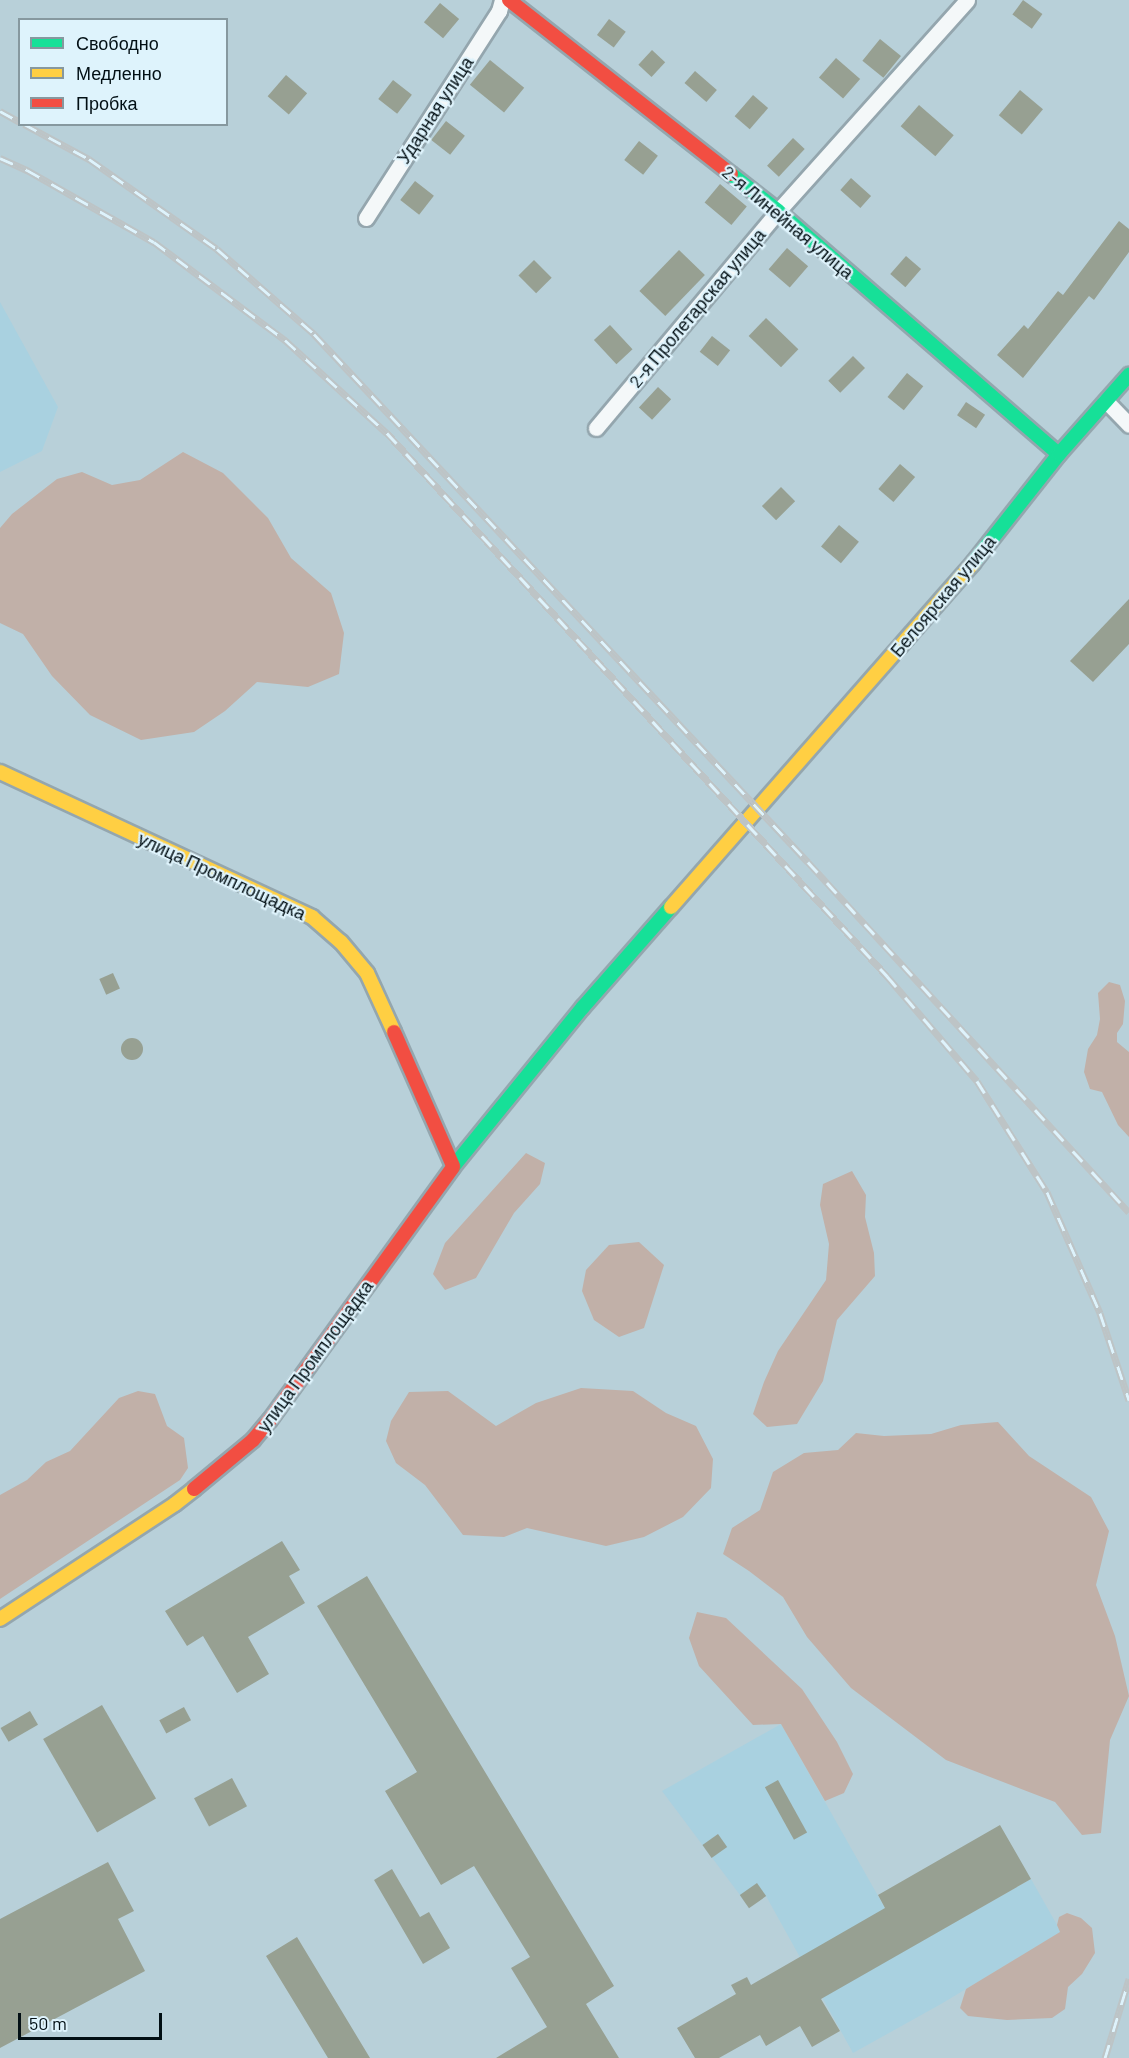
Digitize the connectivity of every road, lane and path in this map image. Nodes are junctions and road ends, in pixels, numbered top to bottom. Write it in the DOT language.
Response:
graph roads {
  1 [pos="502,0"];
  2 [pos="509,0"];
  3 [pos="967,0"];
  4 [pos="778,211"];
  5 [pos="366,218"];
  6 [pos="1129,375"];
  7 [pos="1106,401"];
  8 [pos="1129,425"];
  9 [pos="596,428"];
  10 [pos="1059,454"];
  11 [pos="0,772"];
  12 [pos="752,813"];
  13 [pos="453,1166"];
  14 [pos="0,1619"];
  1 -- 5 [label="street, Ударная улица"];
  2 -- 4 [label="street, 2-я Линейная улица"];
  3 -- 4 [label="street, 2-я Пролетарская улица"];
  4 -- 9 [label="street, 2-я Пролетарская улица"];
  4 -- 10 [label="street, 2-я Линейная улица"];
  6 -- 7 [label="street, Белоярская улица"];
  7 -- 8 [label="street"];
  7 -- 10 [label="street, Белоярская улица"];
  10 -- 12 [label="street, Белоярская улица"];
  11 -- 13 [label="street, улица Промплощадка"];
  12 -- 13 [label="street, улица Промплощадка"];
  13 -- 14 [label="street, улица Промплощадка"];
}
